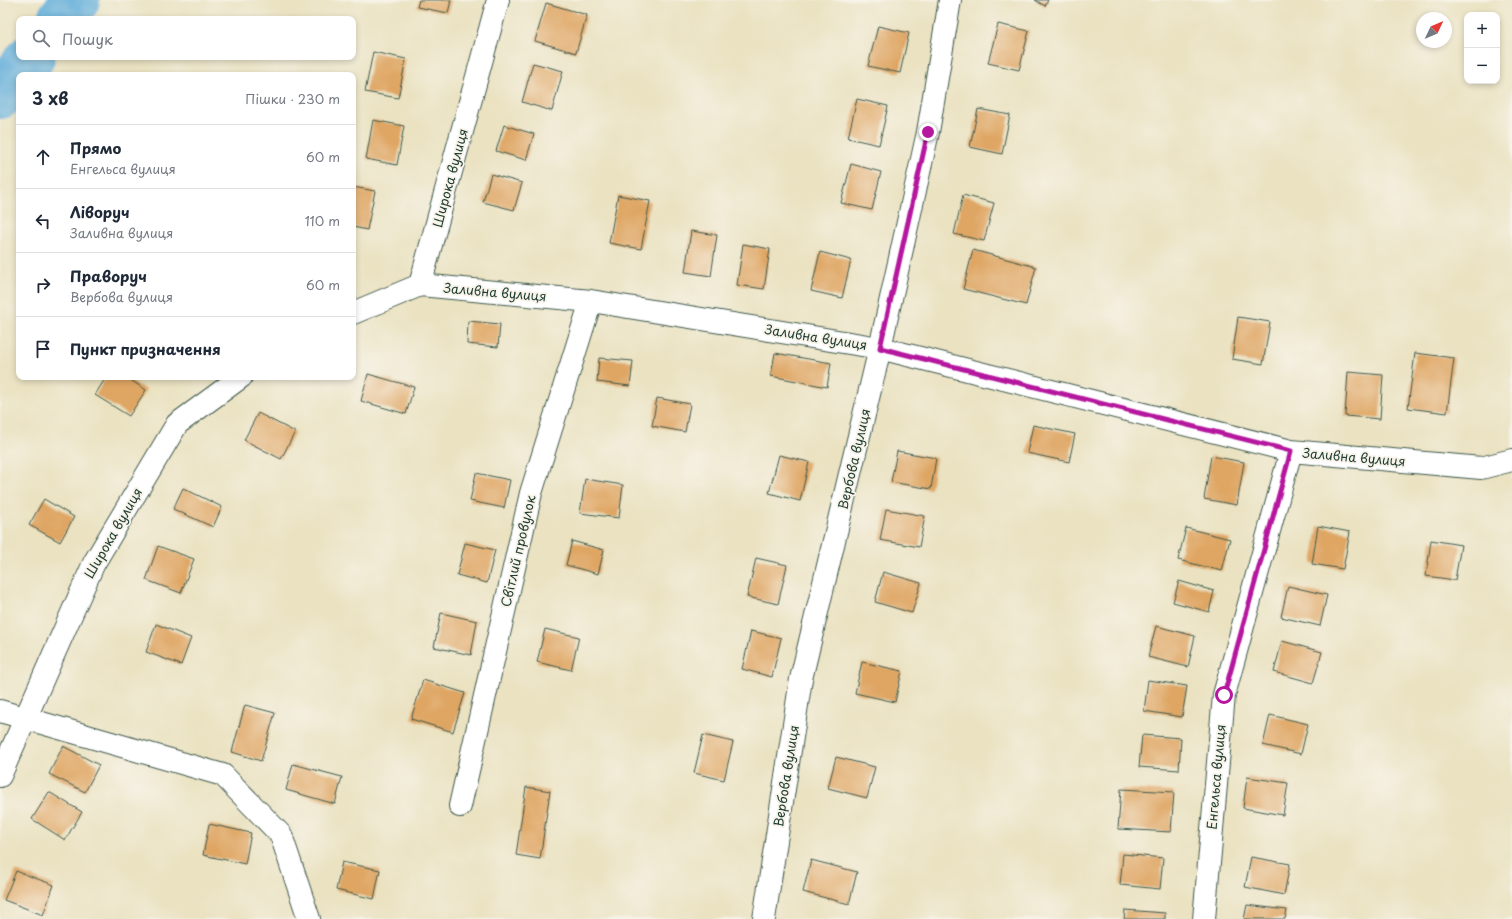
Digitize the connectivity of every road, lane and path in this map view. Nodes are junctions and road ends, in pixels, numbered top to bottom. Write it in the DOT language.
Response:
graph roads {
  1 [pos="498,0"];
  2 [pos="950,0"];
  3 [pos="420,285"];
  4 [pos="591,301"];
  5 [pos="356,312"];
  6 [pos="880,348"];
  7 [pos="237,380"];
  8 [pos="1291,451"];
  9 [pos="1512,460"];
  10 [pos="0,711"];
  11 [pos="25,719"];
  12 [pos="0,776"];
  13 [pos="460,806"];
  14 [pos="309,919"];
  15 [pos="764,919"];
  16 [pos="1204,919"];
  1 -- 3 [label="street, Широка вулиця"];
  2 -- 6 [label="street, Вербова вулиця"];
  3 -- 4 [label="street, Заливна вулиця"];
  3 -- 5 [label="street"];
  4 -- 6 [label="street, Заливна вулиця"];
  4 -- 13 [label="street, Світлий провулок"];
  6 -- 8 [label="street, Заливна вулиця"];
  6 -- 15 [label="street, Вербова вулиця"];
  7 -- 11 [label="street, Широка вулиця"];
  8 -- 9 [label="street, Заливна вулиця"];
  8 -- 16 [label="street, Енгельса вулиця"];
  10 -- 11 [label="street"];
  11 -- 12 [label="street, Широка вулиця"];
  11 -- 14 [label="street"];
}
